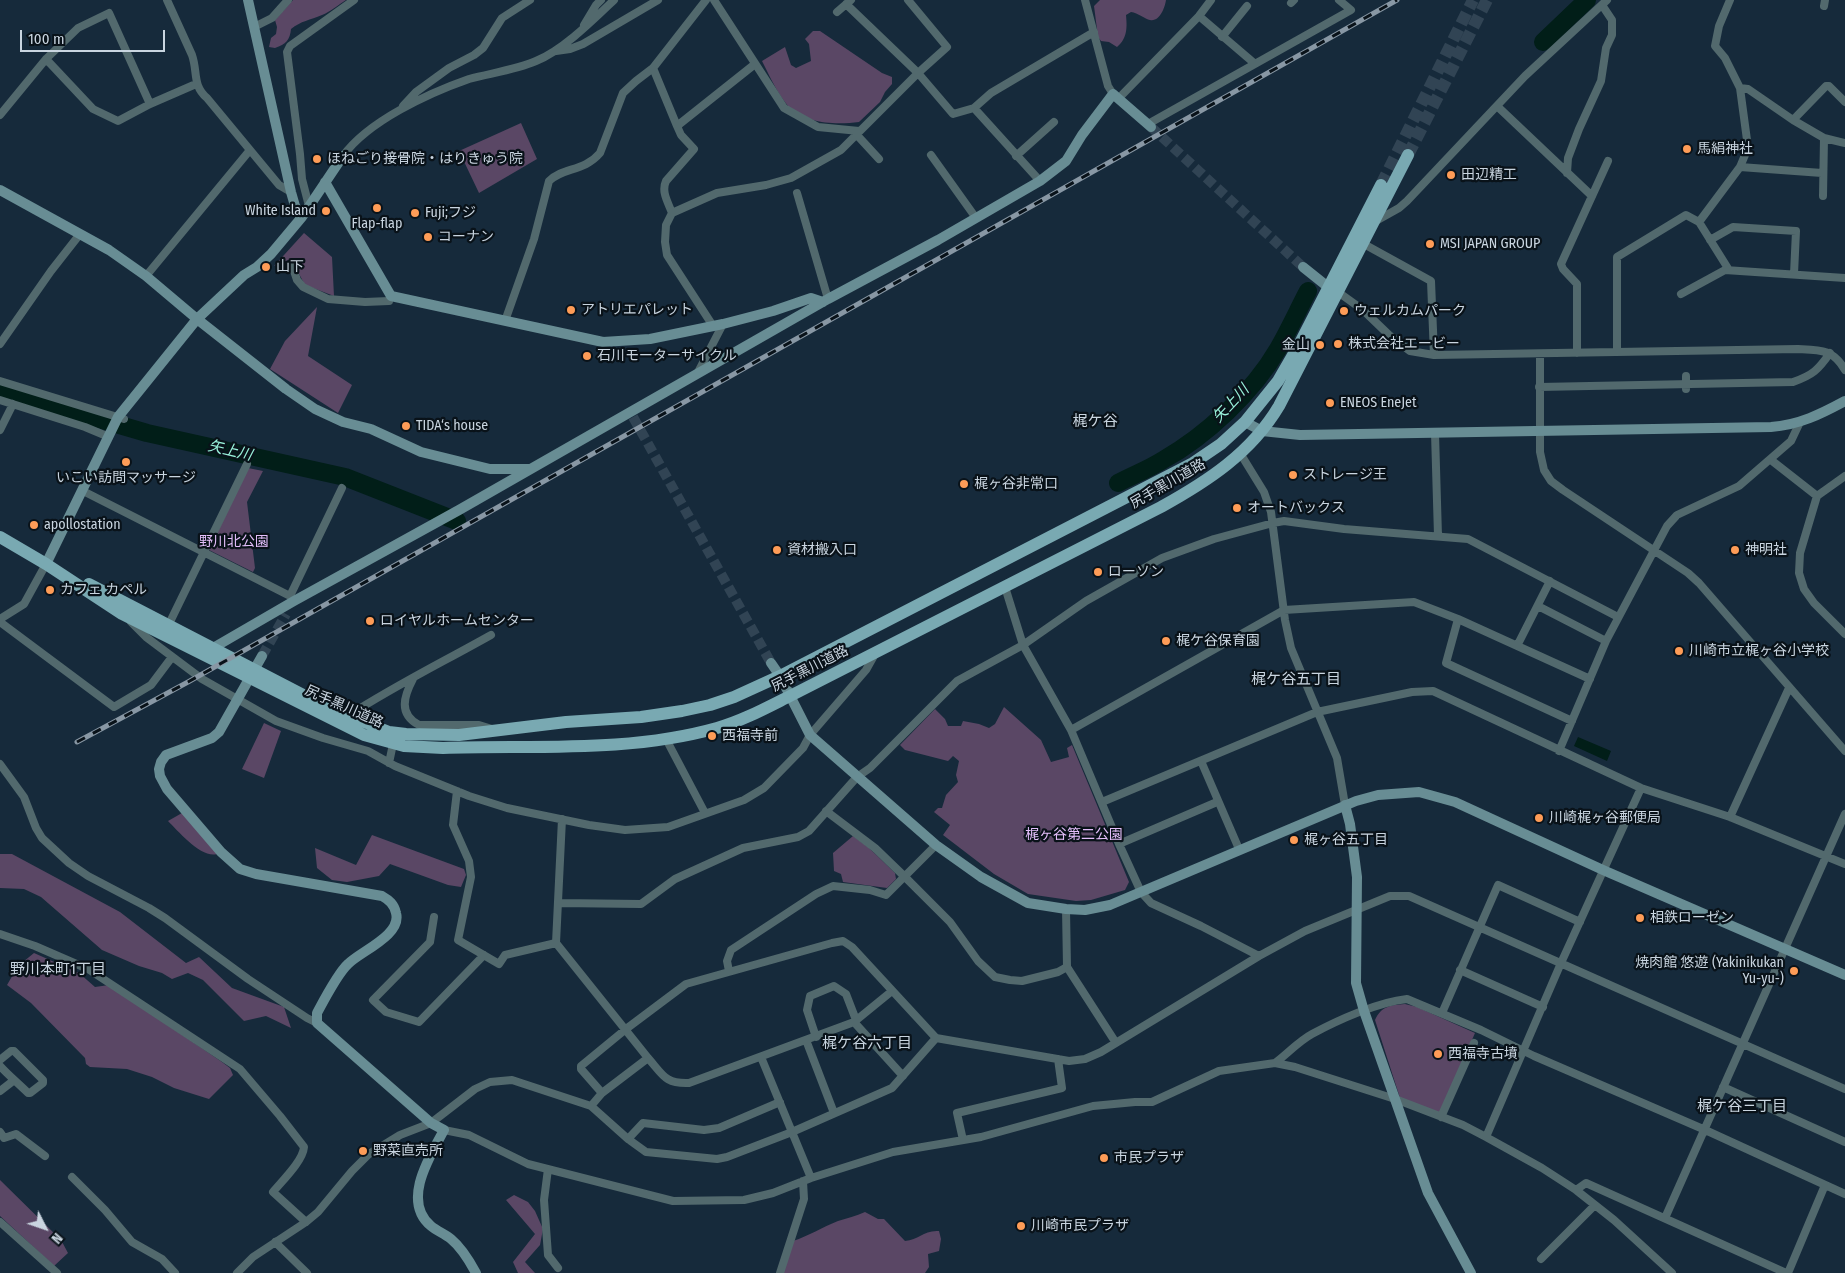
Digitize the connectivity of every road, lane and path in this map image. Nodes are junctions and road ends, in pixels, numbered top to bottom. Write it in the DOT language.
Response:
graph roads {
  1 [pos="167,0"];
  2 [pos="248,0"];
  3 [pos="288,0"];
  4 [pos="354,0"];
  5 [pos="530,0"];
  6 [pos="602,0"];
  7 [pos="614,0"];
  8 [pos="658,0"];
  9 [pos="706,0"];
  10 [pos="714,0"];
  11 [pos="908,0"];
  12 [pos="1085,0"];
  13 [pos="1211,0"];
  14 [pos="1339,0"];
  15 [pos="1615,0"];
  16 [pos="1730,0"];
  17 [pos="849,2"];
  18 [pos="1605,2"];
  19 [pos="1247,6"];
  20 [pos="837,12"];
  21 [pos="1198,16"];
  22 [pos="254,27"];
  23 [pos="582,29"];
  24 [pos="1094,32"];
  25 [pos="1222,37"];
  26 [pos="556,51"];
  27 [pos="46,59"];
  28 [pos="755,64"];
  29 [pos="1254,64"];
  30 [pos="653,68"];
  31 [pos="918,73"];
  32 [pos="196,84"];
  33 [pos="1740,88"];
  34 [pos="1115,97"];
  35 [pos="1845,102"];
  36 [pos="150,104"];
  37 [pos="1498,106"];
  38 [pos="974,108"];
  39 [pos="400,109"];
  40 [pos="0,116"];
  41 [pos="1793,120"];
  42 [pos="1054,122"];
  43 [pos="677,126"];
  44 [pos="1149,126"];
  45 [pos="858,133"];
  46 [pos="1824,138"];
  47 [pos="1845,143"];
  48 [pos="250,150"];
  49 [pos="931,155"];
  50 [pos="1408,155"];
  51 [pos="343,156"];
  52 [pos="1016,156"];
  53 [pos="879,159"];
  54 [pos="1608,161"];
  55 [pos="1740,167"];
  56 [pos="1822,172"];
  57 [pos="1567,173"];
  58 [pos="1040,181"];
  59 [pos="325,182"];
  60 [pos="1381,184"];
  61 [pos="0,190"];
  62 [pos="291,192"];
  63 [pos="797,193"];
  64 [pos="1592,196"];
  65 [pos="1822,196"];
  66 [pos="309,206"];
  67 [pos="672,213"];
  68 [pos="302,218"];
  69 [pos="976,218"];
  70 [pos="1374,222"];
  71 [pos="1699,222"];
  72 [pos="80,234"];
  73 [pos="1710,240"];
  74 [pos="1362,243"];
  75 [pos="292,265"];
  76 [pos="1303,267"];
  77 [pos="1729,270"];
  78 [pos="1794,274"];
  79 [pos="146,276"];
  80 [pos="1845,278"];
  81 [pos="1333,290"];
  82 [pos="1681,294"];
  83 [pos="826,300"];
  84 [pos="389,301"];
  85 [pos="197,319"];
  86 [pos="505,321"];
  87 [pos="718,325"];
  88 [pos="0,344"];
  89 [pos="1686,351"];
  90 [pos="1617,352"];
  91 [pos="1577,353"];
  92 [pos="1830,353"];
  93 [pos="1540,354"];
  94 [pos="1434,355"];
  95 [pos="1686,360"];
  96 [pos="1845,370"];
  97 [pos="696,375"];
  98 [pos="0,381"];
  99 [pos="1540,387"];
  100 [pos="0,400"];
  101 [pos="1845,401"];
  102 [pos="13,404"];
  103 [pos="121,418"];
  104 [pos="1245,422"];
  105 [pos="1800,422"];
  106 [pos="0,430"];
  107 [pos="1262,431"];
  108 [pos="1540,431"];
  109 [pos="1435,433"];
  110 [pos="109,437"];
  111 [pos="1240,453"];
  112 [pos="1771,460"];
  113 [pos="247,464"];
  114 [pos="530,469"];
  115 [pos="1845,476"];
  116 [pos="342,488"];
  117 [pos="83,491"];
  118 [pos="1817,496"];
  119 [pos="1273,523"];
  120 [pos="1438,536"];
  121 [pos="0,537"];
  122 [pos="1654,550"];
  123 [pos="205,552"];
  124 [pos="46,564"];
  125 [pos="1550,581"];
  126 [pos="1005,587"];
  127 [pos="292,598"];
  128 [pos="1538,606"];
  129 [pos="1284,610"];
  130 [pos="122,614"];
  131 [pos="286,614"];
  132 [pos="1618,617"];
  133 [pos="1458,619"];
  134 [pos="0,620"];
  135 [pos="168,626"];
  136 [pos="1845,634"];
  137 [pos="490,635"];
  138 [pos="1606,641"];
  139 [pos="1023,645"];
  140 [pos="1517,646"];
  141 [pos="213,648"];
  142 [pos="876,653"];
  143 [pos="262,656"];
  144 [pos="172,657"];
  145 [pos="771,662"];
  146 [pos="252,673"];
  147 [pos="780,676"];
  148 [pos="413,679"];
  149 [pos="1590,679"];
  150 [pos="1789,688"];
  151 [pos="790,696"];
  152 [pos="238,700"];
  153 [pos="1317,712"];
  154 [pos="348,716"];
  155 [pos="1572,721"];
  156 [pos="494,730"];
  157 [pos="1071,730"];
  158 [pos="810,734"];
  159 [pos="666,740"];
  160 [pos="392,744"];
  161 [pos="1559,751"];
  162 [pos="1845,751"];
  163 [pos="1201,761"];
  164 [pos="388,763"];
  165 [pos="0,764"];
  166 [pos="857,778"];
  167 [pos="1641,788"];
  168 [pos="457,791"];
  169 [pos="1102,802"];
  170 [pos="1217,802"];
  171 [pos="1345,805"];
  172 [pos="826,811"];
  173 [pos="705,813"];
  174 [pos="1845,814"];
  175 [pos="1730,817"];
  176 [pos="562,819"];
  177 [pos="1119,844"];
  178 [pos="936,845"];
  179 [pos="1239,849"];
  180 [pos="1827,856"];
  181 [pos="1845,864"];
  182 [pos="1603,870"];
  183 [pos="904,876"];
  184 [pos="1141,892"];
  185 [pos="559,903"];
  186 [pos="1066,909"];
  187 [pos="1357,909"];
  188 [pos="434,917"];
  189 [pos="1580,922"];
  190 [pos="1479,926"];
  191 [pos="0,934"];
  192 [pos="556,943"];
  193 [pos="1785,948"];
  194 [pos="484,955"];
  195 [pos="1259,956"];
  196 [pos="1561,963"];
  197 [pos="1067,967"];
  198 [pos="1460,970"];
  199 [pos="729,971"];
  200 [pos="1845,975"];
  201 [pos="892,990"];
  202 [pos="1542,1007"];
  203 [pos="1364,1011"];
  204 [pos="1442,1013"];
  205 [pos="855,1021"];
  206 [pos="317,1022"];
  207 [pos="626,1029"];
  208 [pos="816,1037"];
  209 [pos="936,1038"];
  210 [pos="806,1040"];
  211 [pos="1116,1043"];
  212 [pos="1474,1043"];
  213 [pos="1743,1044"];
  214 [pos="1524,1051"];
  215 [pos="761,1057"];
  216 [pos="648,1058"];
  217 [pos="1058,1059"];
  218 [pos="0,1060"];
  219 [pos="1275,1063"];
  220 [pos="0,1066"];
  221 [pos="903,1076"];
  222 [pos="13,1081"];
  223 [pos="1723,1087"];
  224 [pos="1845,1089"];
  225 [pos="0,1091"];
  226 [pos="602,1093"];
  227 [pos="1395,1099"];
  228 [pos="780,1102"];
  229 [pos="591,1106"];
  230 [pos="834,1114"];
  231 [pos="1441,1117"];
  232 [pos="431,1123"];
  233 [pos="1703,1129"];
  234 [pos="444,1130"];
  235 [pos="0,1132"];
  236 [pos="792,1132"];
  237 [pos="1486,1137"];
  238 [pos="628,1139"];
  239 [pos="962,1140"];
  240 [pos="1845,1142"];
  241 [pos="46,1156"];
  242 [pos="548,1169"];
  243 [pos="72,1177"];
  244 [pos="807,1180"];
  245 [pos="1825,1185"];
  246 [pos="1576,1190"];
  247 [pos="1845,1194"];
  248 [pos="1595,1205"];
  249 [pos="1665,1218"];
  250 [pos="0,1222"];
  251 [pos="306,1222"];
  252 [pos="275,1242"];
  253 [pos="1542,1259"];
  254 [pos="49,1266"];
  255 [pos="558,1268"];
  256 [pos="43,1273"];
  257 [pos="57,1273"];
  258 [pos="174,1273"];
  259 [pos="237,1273"];
  260 [pos="307,1273"];
  261 [pos="476,1273"];
  262 [pos="780,1273"];
  263 [pos="1471,1273"];
  264 [pos="1672,1273"];
  265 [pos="1787,1273"];
  1 -- 32 [label="street"];
  2 -- 22 [label="street"];
  3 -- 22 [label="street"];
  4 -- 66 [label="street"];
  5 -- 39 [label="street"];
  6 -- 23 [label="street"];
  7 -- 23 [label="street"];
  8 -- 26 [label="street"];
  9 -- 30 [label="street"];
  10 -- 28 [label="street"];
  11 -- 31 [label="street"];
  12 -- 24 [label="street"];
  13 -- 21 [label="street"];
  14 -- 29 [label="street"];
  15 -- 18 [label="street"];
  16 -- 33 [label="street"];
  17 -- 20 [label="street"];
  17 -- 31 [label="street"];
  18 -- 37 [label="street"];
  18 -- 57 [label="street"];
  19 -- 25 [label="street"];
  21 -- 25 [label="street"];
  21 -- 34 [label="street"];
  22 -- 62 [label="street"];
  23 -- 26 [label="street"];
  24 -- 34 [label="street"];
  24 -- 38 [label="street"];
  25 -- 29 [label="street"];
  26 -- 39 [label="street"];
  27 -- 36 [label="street"];
  27 -- 36 [label="street"];
  27 -- 40 [label="street"];
  28 -- 43 [label="street"];
  28 -- 45 [label="street"];
  29 -- 44 [label="street"];
  30 -- 43 [label="street"];
  30 -- 86 [label="street"];
  31 -- 38 [label="street"];
  31 -- 45 [label="street"];
  32 -- 36 [label="street"];
  32 -- 48 [label="street"];
  33 -- 41 [label="street"];
  33 -- 55 [label="street"];
  34 -- 44 [label="street"];
  34 -- 58 [label="street"];
  35 -- 41 [label="street"];
  37 -- 57 [label="street"];
  37 -- 70 [label="street"];
  38 -- 52 [label="street"];
  39 -- 51 [label="street"];
  41 -- 46 [label="street"];
  42 -- 52 [label="street"];
  43 -- 67 [label="street"];
  45 -- 53 [label="street"];
  45 -- 67 [label="street"];
  46 -- 47 [label="street"];
  46 -- 56 [label="street"];
  48 -- 62 [label="street"];
  48 -- 79 [label="street"];
  49 -- 69 [label="street"];
  50 -- 70 [label="main road, 尻手黒川道路"];
  51 -- 59 [label="street"];
  52 -- 58 [label="street"];
  54 -- 64 [label="street"];
  55 -- 56 [label="street"];
  55 -- 71 [label="street"];
  56 -- 65 [label="street"];
  57 -- 64 [label="street"];
  58 -- 69 [label="street"];
  59 -- 66 [label="street"];
  59 -- 86 [label="street"];
  60 -- 81 [label="main road, 尻手黒川道路"];
  61 -- 72 [label="street"];
  62 -- 68 [label="street"];
  63 -- 83 [label="street"];
  64 -- 91 [label="street"];
  66 -- 68 [label="street"];
  67 -- 87 [label="street"];
  68 -- 85 [label="street"];
  69 -- 83 [label="street"];
  70 -- 74 [label="main road, 尻手黒川道路"];
  71 -- 73 [label="street"];
  71 -- 90 [label="street"];
  72 -- 79 [label="street"];
  72 -- 88 [label="street"];
  73 -- 77 [label="street"];
  73 -- 78 [label="street"];
  74 -- 81 [label="main road, 尻手黒川道路"];
  74 -- 94 [label="street"];
  75 -- 84 [label="street"];
  76 -- 81 [label="street"];
  77 -- 78 [label="street"];
  77 -- 82 [label="street"];
  78 -- 80 [label="street"];
  79 -- 85 [label="street"];
  81 -- 94 [label="street"];
  81 -- 104 [label="main road, 尻手黒川道路"];
  81 -- 107 [label="main road, 尻手黒川道路"];
  83 -- 87 [label="street"];
  83 -- 97 [label="street"];
  85 -- 103 [label="street"];
  85 -- 114 [label="street"];
  86 -- 87 [label="street"];
  87 -- 97 [label="street"];
  89 -- 90 [label="street"];
  89 -- 92 [label="street"];
  89 -- 95 [label="street"];
  90 -- 91 [label="street"];
  91 -- 93 [label="street"];
  92 -- 96 [label="street"];
  92 -- 99 [label="street"];
  93 -- 94 [label="street"];
  93 -- 99 [label="street"];
  97 -- 114 [label="street"];
  98 -- 103 [label="street"];
  99 -- 108 [label="street"];
  100 -- 102 [label="street"];
  101 -- 105 [label="street"];
  102 -- 106 [label="street"];
  102 -- 110 [label="street"];
  103 -- 110 [label="street"];
  104 -- 107 [label="street"];
  104 -- 147 [label="main road, 尻手黒川道路"];
  105 -- 108 [label="street"];
  105 -- 112 [label="street"];
  107 -- 109 [label="street"];
  107 -- 111 [label="main road, 尻手黒川道路"];
  108 -- 109 [label="street"];
  108 -- 122 [label="street"];
  109 -- 120 [label="street"];
  110 -- 117 [label="street"];
  111 -- 119 [label="street"];
  111 -- 126 [label="main road, 尻手黒川道路"];
  112 -- 118 [label="street"];
  112 -- 122 [label="street"];
  113 -- 123 [label="street"];
  114 -- 127 [label="street"];
  115 -- 118 [label="street"];
  116 -- 127 [label="street"];
  117 -- 123 [label="street"];
  117 -- 124 [label="street"];
  118 -- 136 [label="street"];
  119 -- 120 [label="street"];
  119 -- 129 [label="street"];
  119 -- 139 [label="street"];
  120 -- 125 [label="street"];
  121 -- 124 [label="main road, 尻手黒川道路"];
  122 -- 132 [label="street"];
  122 -- 150 [label="street"];
  123 -- 127 [label="street"];
  123 -- 135 [label="street"];
  124 -- 130 [label="main road, 尻手黒川道路"];
  124 -- 134 [label="street"];
  124 -- 135 [label="main road, 尻手黒川道路"];
  125 -- 128 [label="street"];
  125 -- 132 [label="street"];
  126 -- 139 [label="street"];
  126 -- 142 [label="main road, 尻手黒川道路"];
  127 -- 131 [label="street"];
  127 -- 141 [label="street"];
  128 -- 138 [label="street"];
  128 -- 140 [label="street"];
  129 -- 133 [label="street"];
  129 -- 153 [label="street"];
  129 -- 157 [label="street"];
  130 -- 144 [label="street"];
  130 -- 146 [label="main road, 尻手黒川道路"];
  132 -- 138 [label="street"];
  133 -- 140 [label="street"];
  133 -- 155 [label="street"];
  134 -- 144 [label="street"];
  135 -- 141 [label="main road, 尻手黒川道路"];
  137 -- 148 [label="street"];
  138 -- 149 [label="street"];
  139 -- 157 [label="street"];
  139 -- 166 [label="street"];
  140 -- 149 [label="street"];
  141 -- 146 [label="main road, 尻手黒川道路"];
  142 -- 151 [label="main road, 尻手黒川道路"];
  142 -- 158 [label="street"];
  143 -- 146 [label="street"];
  144 -- 152 [label="street"];
  145 -- 147 [label="street"];
  146 -- 152 [label="street"];
  146 -- 154 [label="main road, 尻手黒川道路"];
  146 -- 160 [label="main road, 尻手黒川道路"];
  147 -- 151 [label="street"];
  147 -- 156 [label="main road, 尻手黒川道路"];
  148 -- 154 [label="street"];
  148 -- 156 [label="street"];
  149 -- 155 [label="street"];
  150 -- 162 [label="street"];
  150 -- 175 [label="street"];
  151 -- 158 [label="street"];
  151 -- 159 [label="main road, 尻手黒川道路"];
  152 -- 164 [label="street"];
  152 -- 206 [label="street"];
  153 -- 161 [label="street"];
  153 -- 163 [label="street"];
  153 -- 171 [label="street"];
  154 -- 156 [label="main road, 尻手黒川道路"];
  155 -- 161 [label="street"];
  157 -- 169 [label="street"];
  158 -- 166 [label="street"];
  158 -- 173 [label="street"];
  159 -- 160 [label="main road, 尻手黒川道路"];
  159 -- 173 [label="street"];
  160 -- 164 [label="street"];
  161 -- 167 [label="street"];
  163 -- 169 [label="street"];
  163 -- 170 [label="street"];
  164 -- 168 [label="street"];
  165 -- 206 [label="street"];
  166 -- 172 [label="street"];
  166 -- 178 [label="street"];
  167 -- 175 [label="street"];
  167 -- 182 [label="street"];
  168 -- 176 [label="street"];
  168 -- 194 [label="street"];
  169 -- 177 [label="street"];
  170 -- 177 [label="street"];
  170 -- 179 [label="street"];
  171 -- 179 [label="street"];
  171 -- 182 [label="street"];
  171 -- 187 [label="street"];
  172 -- 183 [label="street"];
  172 -- 185 [label="street"];
  173 -- 176 [label="street"];
  174 -- 180 [label="street"];
  175 -- 180 [label="street"];
  176 -- 185 [label="street"];
  177 -- 184 [label="street"];
  178 -- 183 [label="street"];
  178 -- 186 [label="street"];
  179 -- 184 [label="street"];
  180 -- 181 [label="street"];
  180 -- 193 [label="street"];
  182 -- 189 [label="street"];
  182 -- 193 [label="street"];
  183 -- 197 [label="street"];
  183 -- 199 [label="street"];
  184 -- 186 [label="street"];
  184 -- 195 [label="street"];
  185 -- 192 [label="street"];
  186 -- 197 [label="street"];
  187 -- 190 [label="street"];
  187 -- 195 [label="street"];
  187 -- 203 [label="street"];
  188 -- 194 [label="street"];
  189 -- 190 [label="street"];
  189 -- 196 [label="street"];
  190 -- 196 [label="street"];
  190 -- 198 [label="street"];
  191 -- 251 [label="street"];
  192 -- 194 [label="street"];
  192 -- 207 [label="street"];
  193 -- 200 [label="street"];
  193 -- 213 [label="street"];
  195 -- 211 [label="street"];
  196 -- 202 [label="street"];
  196 -- 213 [label="street"];
  197 -- 211 [label="street"];
  198 -- 202 [label="street"];
  198 -- 204 [label="street"];
  199 -- 201 [label="street"];
  199 -- 207 [label="street"];
  201 -- 205 [label="street"];
  201 -- 209 [label="street"];
  202 -- 214 [label="street"];
  203 -- 204 [label="street"];
  203 -- 219 [label="street"];
  203 -- 227 [label="street"];
  204 -- 214 [label="street"];
  205 -- 208 [label="street"];
  205 -- 208 [label="street"];
  205 -- 221 [label="street"];
  206 -- 232 [label="street"];
  207 -- 216 [label="street"];
  207 -- 226 [label="street"];
  208 -- 210 [label="street"];
  209 -- 217 [label="street"];
  209 -- 221 [label="street"];
  210 -- 215 [label="street"];
  210 -- 230 [label="street"];
  211 -- 217 [label="street"];
  212 -- 231 [label="street"];
  213 -- 223 [label="street"];
  213 -- 224 [label="street"];
  214 -- 233 [label="street"];
  214 -- 237 [label="street"];
  215 -- 216 [label="street"];
  215 -- 228 [label="street"];
  216 -- 226 [label="street"];
  217 -- 239 [label="street"];
  218 -- 222 [label="street"];
  219 -- 227 [label="street"];
  219 -- 239 [label="street"];
  220 -- 222 [label="street"];
  221 -- 230 [label="street"];
  222 -- 225 [label="street"];
  223 -- 233 [label="street"];
  223 -- 240 [label="street"];
  226 -- 229 [label="street"];
  227 -- 231 [label="street"];
  227 -- 263 [label="street"];
  228 -- 236 [label="street"];
  228 -- 238 [label="street"];
  229 -- 232 [label="street"];
  229 -- 238 [label="street"];
  230 -- 236 [label="street"];
  231 -- 237 [label="street"];
  232 -- 234 [label="street"];
  232 -- 251 [label="street"];
  233 -- 245 [label="street"];
  233 -- 249 [label="street"];
  234 -- 242 [label="street"];
  234 -- 261 [label="street"];
  235 -- 241 [label="street"];
  236 -- 238 [label="street"];
  236 -- 244 [label="street"];
  237 -- 246 [label="street"];
  239 -- 244 [label="street"];
  242 -- 244 [label="street"];
  242 -- 255 [label="street"];
  243 -- 258 [label="street"];
  244 -- 262 [label="street"];
  245 -- 247 [label="street"];
  245 -- 265 [label="street"];
  246 -- 248 [label="street"];
  246 -- 249 [label="street"];
  248 -- 253 [label="street"];
  248 -- 264 [label="street"];
  249 -- 265 [label="street"];
  250 -- 254 [label="street"];
  251 -- 252 [label="street"];
  252 -- 259 [label="street"];
  252 -- 260 [label="street"];
  254 -- 256 [label="street"];
  254 -- 257 [label="street"];
}
